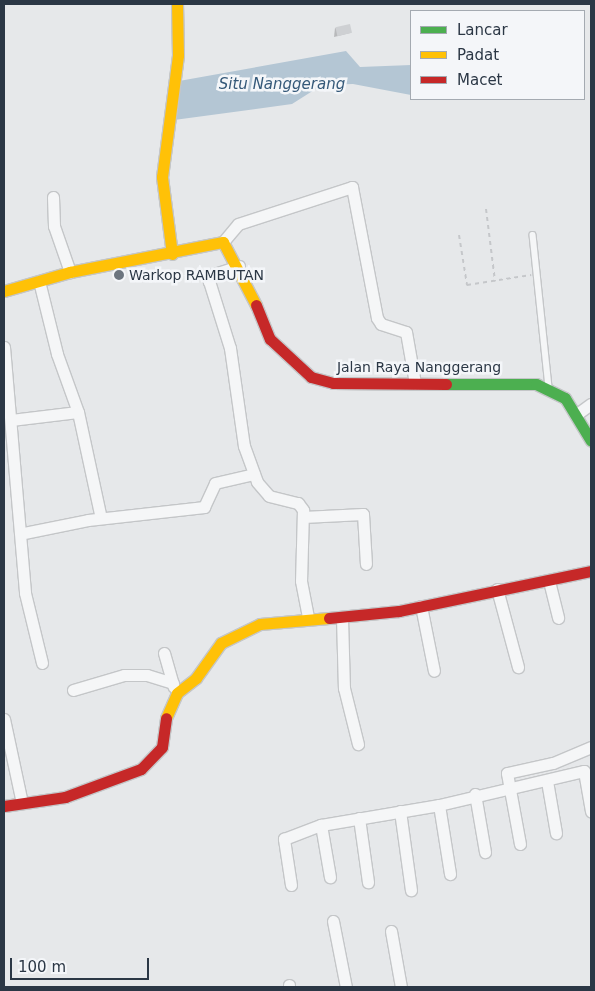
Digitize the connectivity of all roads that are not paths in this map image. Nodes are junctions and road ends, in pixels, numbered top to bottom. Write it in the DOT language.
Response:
graph roads {
  1 [pos="177,4"];
  2 [pos="53,197"];
  3 [pos="533,235"];
  4 [pos="223,242"];
  5 [pos="172,254"];
  6 [pos="239,266"];
  7 [pos="70,272"];
  8 [pos="39,281"];
  9 [pos="4,288"];
  10 [pos="4,348"];
  11 [pos="415,383"];
  12 [pos="549,388"];
  13 [pos="591,404"];
  14 [pos="78,412"];
  15 [pos="577,414"];
  16 [pos="11,420"];
  17 [pos="591,441"];
  18 [pos="9,465"];
  19 [pos="254,474"];
  20 [pos="304,517"];
  21 [pos="101,518"];
  22 [pos="24,533"];
  23 [pos="366,564"];
  24 [pos="591,571"];
  25 [pos="549,580"];
  26 [pos="497,589"];
  27 [pos="420,606"];
  28 [pos="308,618"];
  29 [pos="342,618"];
  30 [pos="558,618"];
  31 [pos="164,654"];
  32 [pos="42,663"];
  33 [pos="518,667"];
  34 [pos="434,671"];
  35 [pos="175,688"];
  36 [pos="73,690"];
  37 [pos="4,719"];
  38 [pos="358,744"];
  39 [pos="591,747"];
  40 [pos="547,781"];
  41 [pos="510,789"];
  42 [pos="475,794"];
  43 [pos="22,804"];
  44 [pos="439,805"];
  45 [pos="4,806"];
  46 [pos="400,811"];
  47 [pos="591,811"];
  48 [pos="359,818"];
  49 [pos="321,825"];
  50 [pos="556,833"];
  51 [pos="520,844"];
  52 [pos="485,852"];
  53 [pos="450,874"];
  54 [pos="330,877"];
  55 [pos="368,882"];
  56 [pos="291,885"];
  57 [pos="411,890"];
  58 [pos="333,921"];
  59 [pos="391,931"];
  60 [pos="346,987"];
  61 [pos="401,987"];
  1 -- 5 [label="street"];
  2 -- 7 [label="street"];
  3 -- 12 [label="lane"];
  4 -- 5 [label="street"];
  4 -- 6 [label="street, Jalan Raya Nanggerang"];
  4 -- 11 [label="street"];
  5 -- 7 [label="street"];
  6 -- 11 [label="street, Jalan Raya Nanggerang"];
  6 -- 19 [label="street"];
  7 -- 8 [label="street"];
  8 -- 9 [label="street"];
  8 -- 14 [label="street"];
  10 -- 16 [label="street"];
  11 -- 12 [label="street, Jalan Raya Nanggerang"];
  12 -- 15 [label="street"];
  13 -- 15 [label="street"];
  14 -- 16 [label="street"];
  14 -- 21 [label="street"];
  15 -- 17 [label="street"];
  16 -- 18 [label="street"];
  18 -- 22 [label="street"];
  19 -- 20 [label="street"];
  19 -- 21 [label="street"];
  20 -- 23 [label="street"];
  20 -- 28 [label="street"];
  21 -- 22 [label="street"];
  22 -- 32 [label="street"];
  24 -- 25 [label="street"];
  25 -- 26 [label="street"];
  25 -- 30 [label="street"];
  26 -- 27 [label="street"];
  26 -- 33 [label="street"];
  27 -- 29 [label="street"];
  27 -- 34 [label="street"];
  28 -- 29 [label="street"];
  28 -- 35 [label="street"];
  29 -- 38 [label="street"];
  31 -- 35 [label="street"];
  35 -- 36 [label="street"];
  35 -- 43 [label="street"];
  37 -- 43 [label="street"];
  39 -- 41 [label="street"];
  40 -- 41 [label="street"];
  40 -- 47 [label="street"];
  40 -- 50 [label="street"];
  41 -- 42 [label="street"];
  41 -- 51 [label="street"];
  42 -- 44 [label="street"];
  42 -- 52 [label="street"];
  43 -- 45 [label="street"];
  44 -- 46 [label="street"];
  44 -- 53 [label="street"];
  46 -- 48 [label="street"];
  46 -- 57 [label="street"];
  48 -- 49 [label="street"];
  48 -- 55 [label="street"];
  49 -- 54 [label="street"];
  49 -- 56 [label="street"];
  58 -- 60 [label="street"];
  59 -- 61 [label="street"];
}
